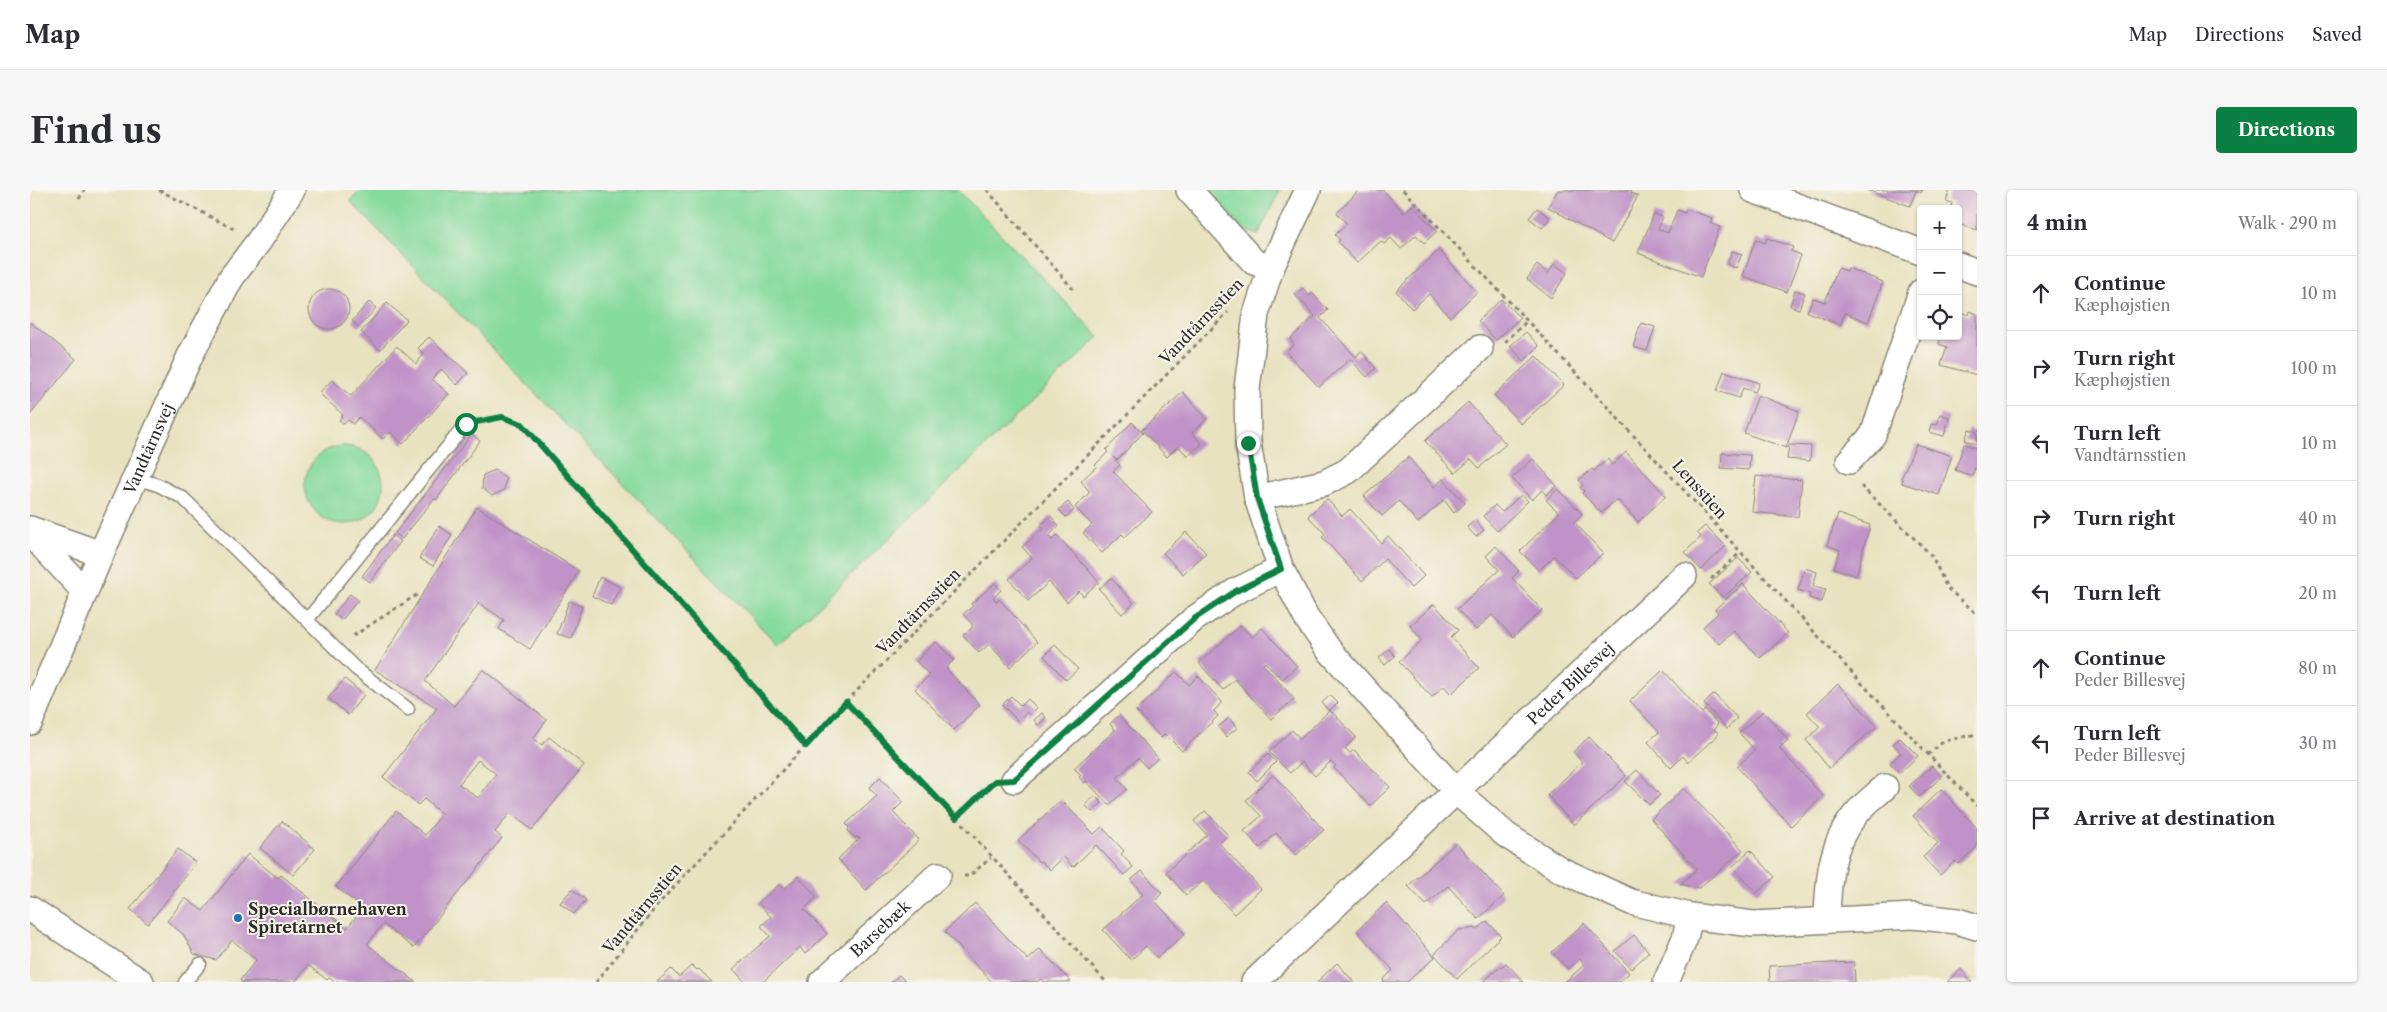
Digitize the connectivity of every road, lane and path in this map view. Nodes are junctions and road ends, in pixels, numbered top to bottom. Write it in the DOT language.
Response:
graph roads {
  1 [pos="84,190"];
  2 [pos="159,190"];
  3 [pos="292,190"];
  4 [pos="987,190"];
  5 [pos="1189,190"];
  6 [pos="1308,190"];
  7 [pos="1403,190"];
  8 [pos="1753,190"];
  9 [pos="79,199"];
  10 [pos="259,241"];
  11 [pos="1917,251"];
  12 [pos="1962,266"];
  13 [pos="1270,268"];
  14 [pos="1977,272"];
  15 [pos="1073,289"];
  16 [pos="1920,295"];
  17 [pos="1229,311"];
  18 [pos="1480,348"];
  19 [pos="466,424"];
  20 [pos="1849,461"];
  21 [pos="135,478"];
  22 [pos="1257,498"];
  23 [pos="30,531"];
  24 [pos="1740,553"];
  25 [pos="101,554"];
  26 [pos="1281,569"];
  27 [pos="1684,576"];
  28 [pos="85,592"];
  29 [pos="418,594"];
  30 [pos="1977,614"];
  31 [pos="307,620"];
  32 [pos="334,647"];
  33 [pos="846,702"];
  34 [pos="408,709"];
  35 [pos="30,722"];
  36 [pos="1977,734"];
  37 [pos="806,746"];
  38 [pos="1928,755"];
  39 [pos="1014,780"];
  40 [pos="1885,787"];
  41 [pos="1456,791"];
  42 [pos="1977,806"];
  43 [pos="956,818"];
  44 [pos="938,875"];
  45 [pos="30,909"];
  46 [pos="1690,916"];
  47 [pos="1827,920"];
  48 [pos="30,923"];
  49 [pos="1977,928"];
  50 [pos="66,935"];
  51 [pos="200,964"];
  52 [pos="141,982"];
  53 [pos="185,982"];
  54 [pos="596,982"];
  55 [pos="822,982"];
  56 [pos="1106,982"];
  57 [pos="1254,982"];
  58 [pos="1666,982"];
  1 -- 9 [label="path"];
  2 -- 10 [label="path"];
  3 -- 10 [label="street, Vandtårnsvej"];
  4 -- 15 [label="path"];
  5 -- 13 [label="street"];
  6 -- 13 [label="street"];
  7 -- 24 [label="path, Lensstien"];
  8 -- 11 [label="street"];
  10 -- 21 [label="street, Vandtårnsvej"];
  12 -- 14 [label="street"];
  13 -- 22 [label="street"];
  16 -- 20 [label="street"];
  17 -- 33 [label="path, Vandtårnsstien"];
  18 -- 22 [label="street"];
  19 -- 31 [label="lane"];
  19 -- 37 [label="path"];
  20 -- 30 [label="path"];
  21 -- 25 [label="street, Vandtårnsvej"];
  21 -- 31 [label="lane"];
  22 -- 26 [label="street"];
  23 -- 25 [label="street"];
  23 -- 28 [label="street"];
  24 -- 27 [label="path"];
  24 -- 38 [label="path, Lensstien"];
  25 -- 28 [label="street, Vandtårnsvej"];
  26 -- 39 [label="street"];
  26 -- 41 [label="street"];
  27 -- 41 [label="street, Peder Billesvej"];
  28 -- 35 [label="street, Vandtårnsvej"];
  29 -- 32 [label="path"];
  31 -- 32 [label="lane"];
  32 -- 34 [label="lane"];
  33 -- 37 [label="path, Vandtårnsstien"];
  33 -- 43 [label="path"];
  36 -- 38 [label="path"];
  37 -- 54 [label="path, Vandtårnsstien"];
  38 -- 42 [label="path, Lensstien"];
  39 -- 43 [label="path"];
  40 -- 47 [label="street"];
  41 -- 46 [label="street"];
  41 -- 57 [label="street, Peder Billesvej"];
  43 -- 56 [label="path"];
  44 -- 55 [label="street, Barsebæk"];
  45 -- 50 [label="street"];
  46 -- 47 [label="street"];
  46 -- 58 [label="street"];
  47 -- 49 [label="street"];
  48 -- 50 [label="street"];
  50 -- 52 [label="street"];
  51 -- 53 [label="lane"];
}
